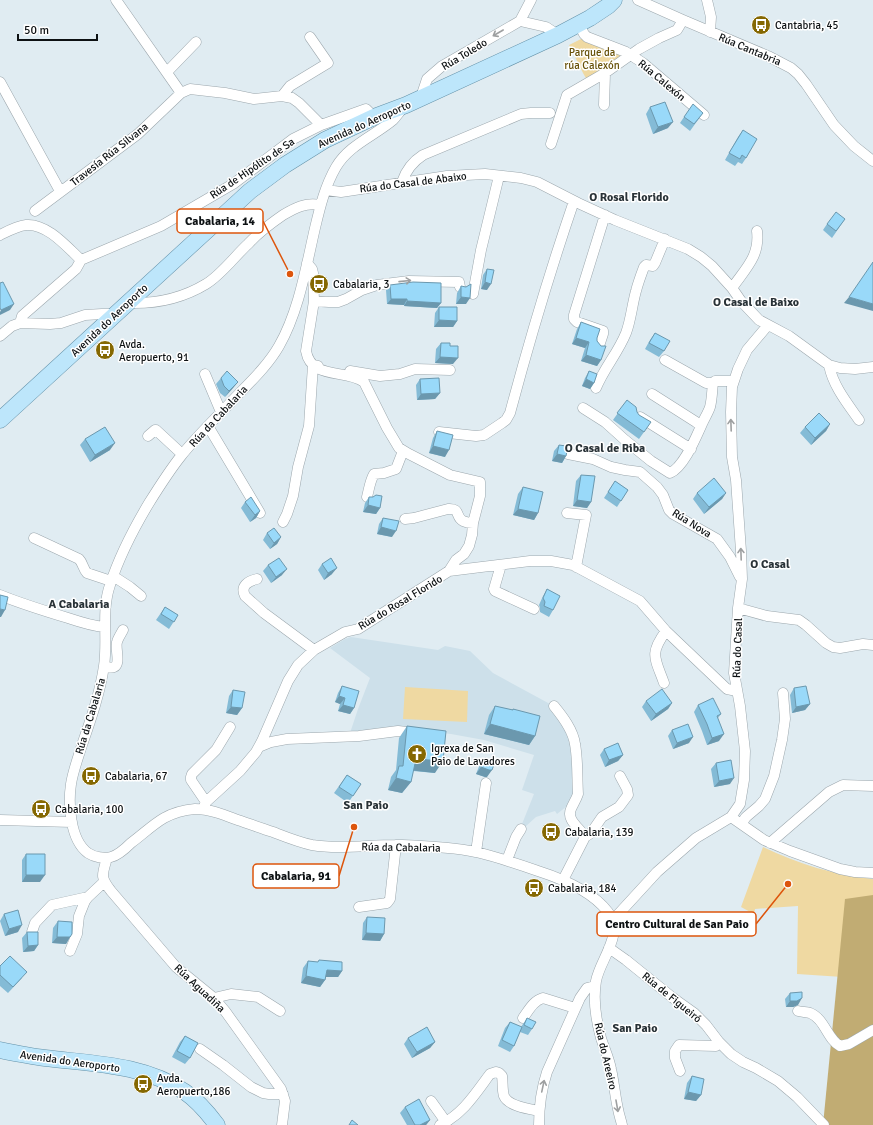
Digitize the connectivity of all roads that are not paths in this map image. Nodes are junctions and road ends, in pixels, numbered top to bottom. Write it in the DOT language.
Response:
graph roads {
  1 [pos="116,0"];
  2 [pos="530,0"];
  3 [pos="614,0"];
  4 [pos="638,0"];
  5 [pos="707,0"];
  6 [pos="520,20"];
  7 [pos="683,20"];
  8 [pos="579,24"];
  9 [pos="710,32"];
  10 [pos="558,35"];
  11 [pos="310,36"];
  12 [pos="196,42"];
  13 [pos="631,55"];
  14 [pos="167,72"];
  15 [pos="605,73"];
  16 [pos="0,82"];
  17 [pos="181,93"];
  18 [pos="282,96"];
  19 [pos="421,97"];
  20 [pos="406,105"];
  21 [pos="604,105"];
  22 [pos="550,113"];
  23 [pos="704,115"];
  24 [pos="374,117"];
  25 [pos="321,125"];
  26 [pos="550,144"];
  27 [pos="873,162"];
  28 [pos="499,176"];
  29 [pos="402,182"];
  30 [pos="326,190"];
  31 [pos="60,192"];
  32 [pos="574,201"];
  33 [pos="320,205"];
  34 [pos="35,211"];
  35 [pos="605,215"];
  36 [pos="757,231"];
  37 [pos="0,235"];
  38 [pos="665,240"];
  39 [pos="81,260"];
  40 [pos="307,263"];
  41 [pos="460,287"];
  42 [pos="732,288"];
  43 [pos="473,294"];
  44 [pos="314,301"];
  45 [pos="128,303"];
  46 [pos="116,314"];
  47 [pos="20,323"];
  48 [pos="768,325"];
  49 [pos="0,336"];
  50 [pos="599,346"];
  51 [pos="665,360"];
  52 [pos="313,365"];
  53 [pos="829,365"];
  54 [pos="873,367"];
  55 [pos="450,370"];
  56 [pos="205,374"];
  57 [pos="734,381"];
  58 [pos="713,383"];
  59 [pos="596,388"];
  60 [pos="652,394"];
  61 [pos="583,408"];
  62 [pos="221,412"];
  63 [pos="638,416"];
  64 [pos="0,420"];
  65 [pos="859,420"];
  66 [pos="208,426"];
  67 [pos="701,426"];
  68 [pos="439,432"];
  69 [pos="148,436"];
  70 [pos="690,449"];
  71 [pos="403,451"];
  72 [pos="182,454"];
  73 [pos="568,454"];
  74 [pos="367,497"];
  75 [pos="260,513"];
  76 [pos="567,513"];
  77 [pos="405,520"];
  78 [pos="283,522"];
  79 [pos="473,523"];
  80 [pos="34,538"];
  81 [pos="501,565"];
  82 [pos="576,567"];
  83 [pos="449,571"];
  84 [pos="112,578"];
  85 [pos="257,579"];
  86 [pos="742,579"];
  87 [pos="0,594"];
  88 [pos="141,596"];
  89 [pos="738,608"];
  90 [pos="534,609"];
  91 [pos="104,627"];
  92 [pos="123,630"];
  93 [pos="666,631"];
  94 [pos="873,645"];
  95 [pos="314,650"];
  96 [pos="104,666"];
  97 [pos="664,683"];
  98 [pos="737,691"];
  99 [pos="783,692"];
  100 [pos="554,706"];
  101 [pos="230,727"];
  102 [pos="426,735"];
  103 [pos="259,746"];
  104 [pos="620,776"];
  105 [pos="486,783"];
  106 [pos="873,786"];
  107 [pos="204,805"];
  108 [pos="731,818"];
  109 [pos="0,820"];
  110 [pos="72,822"];
  111 [pos="741,824"];
  112 [pos="521,829"];
  113 [pos="584,837"];
  114 [pos="770,843"];
  115 [pos="396,845"];
  116 [pos="476,852"];
  117 [pos="107,858"];
  118 [pos="507,860"];
  119 [pos="873,873"];
  120 [pos="563,880"];
  121 [pos="104,882"];
  122 [pos="88,897"];
  123 [pos="359,907"];
  124 [pos="613,920"];
  125 [pos="32,932"];
  126 [pos="609,948"];
  127 [pos="70,951"];
  128 [pos="595,986"];
  129 [pos="214,998"];
  130 [pos="576,1008"];
  131 [pos="280,1010"];
  132 [pos="798,1011"];
  133 [pos="523,1018"];
  134 [pos="873,1030"];
  135 [pos="719,1042"];
  136 [pos="200,1049"];
  137 [pos="0,1050"];
  138 [pos="680,1071"];
  139 [pos="283,1094"];
  140 [pos="431,1100"];
  141 [pos="539,1111"];
  142 [pos="443,1124"];
  143 [pos="217,1125"];
  144 [pos="282,1125"];
  145 [pos="539,1125"];
  146 [pos="622,1125"];
  147 [pos="824,1125"];
  1 -- 14 [label="street"];
  2 -- 6 [label="street"];
  3 -- 8 [label="main road, Avenida do Aeroporto"];
  4 -- 7 [label="street, Rúa Cantabria"];
  5 -- 9 [label="street"];
  6 -- 10 [label="street"];
  6 -- 19 [label="street, Rúa Toledo, one-way"];
  7 -- 9 [label="street, Rúa Cantabria"];
  7 -- 13 [label="street"];
  8 -- 10 [label="main road, Avenida do Aeroporto"];
  8 -- 13 [label="street, Rúa Calexón"];
  9 -- 27 [label="street, Rúa Cantabria"];
  10 -- 19 [label="main road, Avenida do Aeroporto"];
  11 -- 18 [label="street"];
  12 -- 14 [label="street"];
  13 -- 15 [label="street"];
  13 -- 23 [label="street, Rúa Calexón"];
  14 -- 17 [label="street"];
  15 -- 21 [label="street"];
  15 -- 26 [label="street"];
  16 -- 31 [label="street"];
  17 -- 18 [label="street"];
  17 -- 31 [label="street, Travesía Rúa Silvana"];
  18 -- 25 [label="street"];
  19 -- 20 [label="main road, Avenida do Aeroporto"];
  20 -- 24 [label="main road, Avenida do Aeroporto"];
  20 -- 30 [label="street, Rúa da Cabalaria"];
  22 -- 29 [label="street"];
  24 -- 25 [label="street, Rúa de Hipólito de Sa"];
  24 -- 45 [label="main road, Avenida do Aeroporto"];
  25 -- 39 [label="street, Rúa de Hipólito de Sa"];
  28 -- 29 [label="street, Rúa do Casal de Abaixo"];
  28 -- 32 [label="street, Rúa do Casal de Abaixo"];
  28 -- 43 [label="street"];
  29 -- 30 [label="street, Rúa do Casal de Abaixo"];
  30 -- 33 [label="street, Rúa da Cabalaria"];
  31 -- 34 [label="street, Travesía Rúa Silvana"];
  32 -- 35 [label="street, Rúa do Casal de Abaixo"];
  32 -- 68 [label="street"];
  33 -- 40 [label="street, Rúa da Cabalaria"];
  33 -- 45 [label="street"];
  35 -- 38 [label="street, Rúa do Casal de Abaixo"];
  35 -- 50 [label="street"];
  36 -- 42 [label="street"];
  37 -- 39 [label="street"];
  38 -- 42 [label="street, Rúa do Casal de Abaixo"];
  38 -- 59 [label="street"];
  39 -- 47 [label="street, Rúa de Hipólito de Sa"];
  40 -- 44 [label="street"];
  40 -- 62 [label="street, Rúa da Cabalaria"];
  44 -- 41 [label="street, one-way"];
  42 -- 48 [label="street, Rúa do Casal de Abaixo"];
  44 -- 52 [label="street"];
  45 -- 46 [label="main road, Avenida do Aeroporto"];
  46 -- 47 [label="street"];
  46 -- 64 [label="main road, Avenida do Aeroporto"];
  47 -- 49 [label="street"];
  48 -- 53 [label="street, Rúa do Casal de Abaixo"];
  48 -- 57 [label="street, Rúa do Casal"];
  51 -- 58 [label="street"];
  52 -- 55 [label="street"];
  52 -- 71 [label="street"];
  52 -- 78 [label="street"];
  53 -- 54 [label="street, Rúa do Casal de Abaixo"];
  53 -- 65 [label="street"];
  56 -- 62 [label="street"];
  57 -- 58 [label="street"];
  86 -- 57 [label="street, Rúa do Casal, one-way"];
  58 -- 67 [label="street"];
  60 -- 67 [label="street"];
  61 -- 70 [label="street"];
  62 -- 66 [label="street, Rúa da Cabalaria"];
  63 -- 70 [label="street"];
  66 -- 72 [label="street, Rúa da Cabalaria"];
  66 -- 75 [label="street"];
  67 -- 70 [label="street"];
  69 -- 72 [label="street"];
  71 -- 74 [label="street"];
  71 -- 79 [label="street"];
  72 -- 84 [label="street, Rúa da Cabalaria"];
  73 -- 86 [label="street, Rúa Nova"];
  76 -- 82 [label="street"];
  77 -- 79 [label="street"];
  79 -- 83 [label="street"];
  80 -- 84 [label="street"];
  81 -- 82 [label="street, Rúa do Rosal Florido"];
  81 -- 83 [label="street, Rúa do Rosal Florido"];
  81 -- 90 [label="street"];
  82 -- 93 [label="street, Rúa do Rosal Florido"];
  83 -- 95 [label="street, Rúa do Rosal Florido"];
  84 -- 88 [label="street"];
  84 -- 91 [label="street, Rúa da Cabalaria"];
  85 -- 95 [label="street"];
  86 -- 89 [label="street, Rúa do Casal"];
  87 -- 91 [label="street"];
  89 -- 94 [label="street"];
  89 -- 98 [label="street, Rúa do Casal"];
  91 -- 96 [label="street, Rúa da Cabalaria"];
  92 -- 96 [label="street"];
  93 -- 97 [label="street"];
  93 -- 98 [label="street, Rúa do Rosal Florido"];
  95 -- 103 [label="street, Rúa do Rosal Florido"];
  96 -- 110 [label="street, Rúa da Cabalaria"];
  98 -- 108 [label="street, Rúa do Casal"];
  99 -- 111 [label="street"];
  100 -- 113 [label="street"];
  101 -- 107 [label="street"];
  102 -- 103 [label="street"];
  103 -- 107 [label="street, Rúa do Rosal Florido"];
  104 -- 113 [label="street"];
  105 -- 116 [label="street"];
  106 -- 114 [label="street"];
  107 -- 115 [label="street, Rúa da Cabalaria"];
  107 -- 117 [label="street, Rúa da Cabalaria"];
  108 -- 111 [label="street"];
  108 -- 124 [label="street"];
  109 -- 110 [label="street"];
  110 -- 117 [label="street, Rúa da Cabalaria"];
  111 -- 114 [label="street"];
  112 -- 118 [label="street"];
  113 -- 120 [label="street"];
  114 -- 119 [label="street"];
  115 -- 116 [label="street, Rúa da Cabalaria"];
  115 -- 123 [label="street"];
  116 -- 118 [label="street, Rúa da Cabalaria"];
  117 -- 121 [label="street"];
  118 -- 120 [label="street, Rúa da Cabalaria"];
  120 -- 124 [label="street, Rúa da Cabalaria"];
  121 -- 122 [label="street"];
  121 -- 129 [label="street, Rúa Aguadiña"];
  122 -- 125 [label="street"];
  122 -- 127 [label="street"];
  124 -- 126 [label="street"];
  126 -- 128 [label="street, Rúa do Areeiro"];
  126 -- 135 [label="street, Rúa de Figueiró"];
  128 -- 130 [label="street"];
  128 -- 146 [label="street, Rúa do Areeiro, one-way"];
  129 -- 131 [label="street"];
  129 -- 139 [label="street, Rúa Aguadiña"];
  130 -- 133 [label="street"];
  141 -- 130 [label="street, one-way"];
  132 -- 134 [label="street"];
  135 -- 138 [label="street"];
  135 -- 147 [label="street, Rúa de Figueiró"];
  136 -- 139 [label="street"];
  137 -- 143 [label="main road, Avenida do Aeroporto"];
  139 -- 144 [label="street, Rúa Aguadiña"];
  140 -- 142 [label="street"];
  141 -- 142 [label="street"];
  141 -- 145 [label="street"];
}
